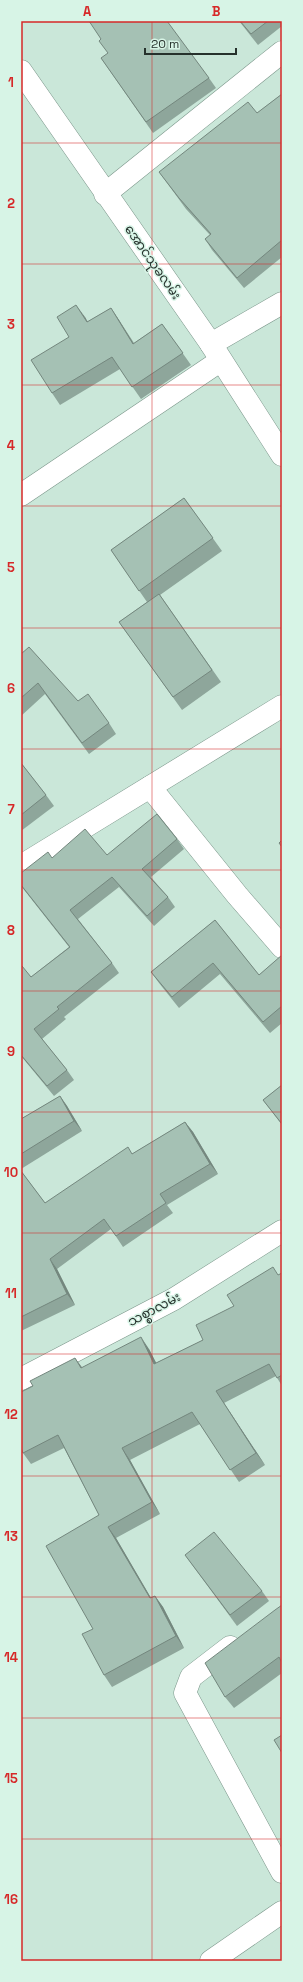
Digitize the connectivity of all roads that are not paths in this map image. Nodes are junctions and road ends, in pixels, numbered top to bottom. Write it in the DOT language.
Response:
graph roads {
  1 [pos="282,52"];
  2 [pos="21,71"];
  3 [pos="105,194"];
  4 [pos="282,303"];
  5 [pos="216,352"];
  6 [pos="282,455"];
  7 [pos="21,495"];
  8 [pos="282,706"];
  9 [pos="150,786"];
  10 [pos="21,866"];
  11 [pos="282,947"];
  12 [pos="282,1231"];
  13 [pos="21,1379"];
  14 [pos="246,1635"];
  15 [pos="282,1872"];
  16 [pos="282,1912"];
  17 [pos="211,1961"];
  1 -- 3 [label="street"];
  2 -- 3 [label="street, အောင်သုခလမ်း"];
  3 -- 5 [label="street, အောင်သုခလမ်း"];
  4 -- 5 [label="street"];
  5 -- 6 [label="street, အောင်သုခလမ်း"];
  5 -- 7 [label="street"];
  8 -- 9 [label="street"];
  9 -- 10 [label="street"];
  9 -- 11 [label="street"];
  12 -- 13 [label="street, သစ္စာလမ်း"];
  14 -- 15 [label="street"];
  16 -- 17 [label="street"];
}
